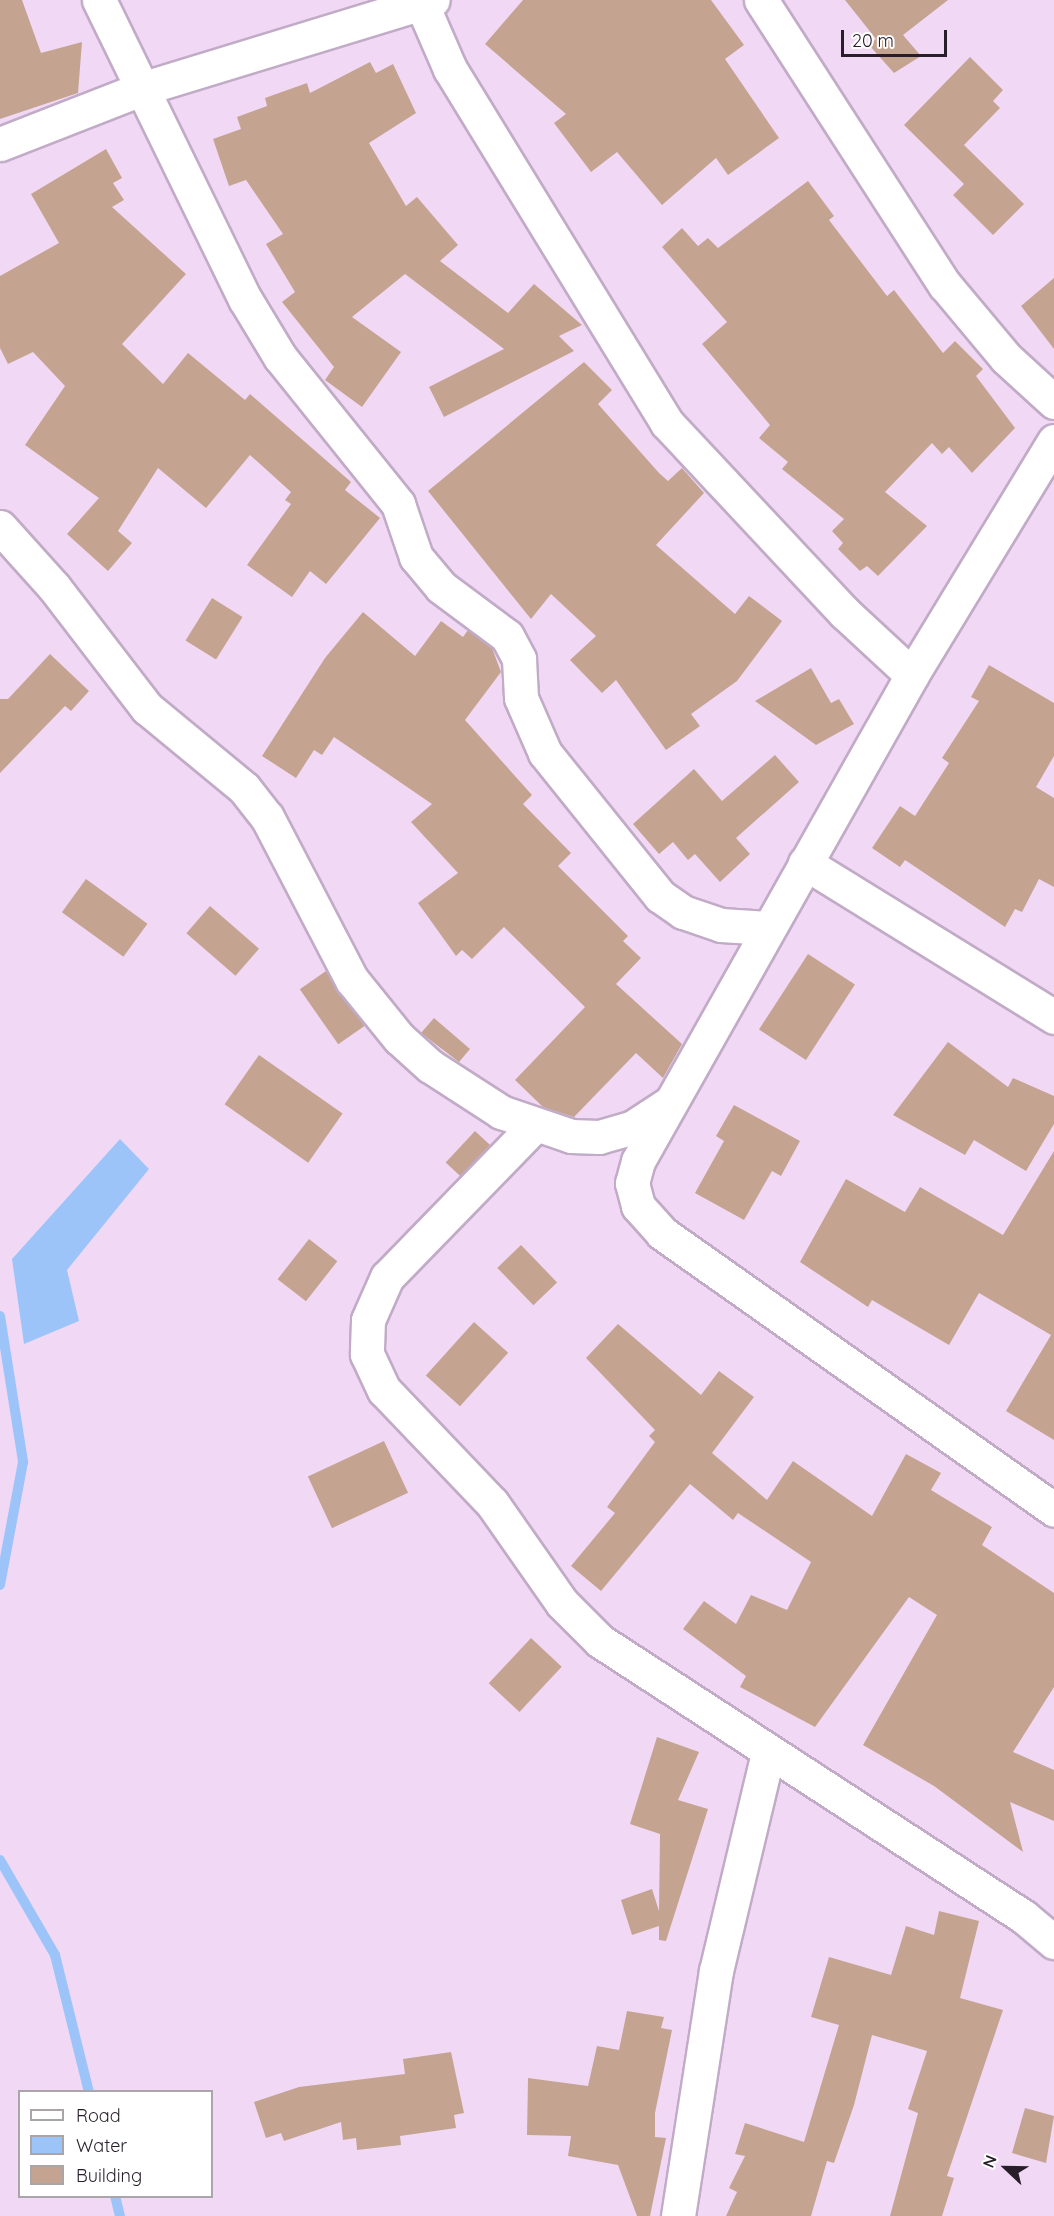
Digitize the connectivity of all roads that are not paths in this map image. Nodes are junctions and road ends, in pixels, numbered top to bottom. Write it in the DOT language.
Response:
graph roads {
  1 [pos="99,0"];
  2 [pos="761,0"];
  3 [pos="424,2"];
  4 [pos="141,89"];
  5 [pos="0,144"];
  6 [pos="1054,402"];
  7 [pos="1054,441"];
  8 [pos="0,527"];
  9 [pos="912,675"];
  10 [pos="806,863"];
  11 [pos="768,928"];
  12 [pos="1054,1017"];
  13 [pos="671,1102"];
  14 [pos="535,1125"];
  15 [pos="1054,1510"];
  16 [pos="768,1752"];
  17 [pos="1054,1942"];
  18 [pos="678,2216"];
  1 -- 4 [label="street"];
  2 -- 6 [label="street"];
  3 -- 4 [label="street"];
  3 -- 9 [label="street"];
  4 -- 5 [label="street"];
  4 -- 11 [label="street"];
  7 -- 9 [label="street"];
  8 -- 14 [label="street"];
  9 -- 10 [label="street"];
  10 -- 11 [label="street"];
  10 -- 12 [label="street"];
  11 -- 13 [label="street"];
  13 -- 14 [label="street"];
  13 -- 15 [label="street"];
  14 -- 16 [label="street"];
  16 -- 17 [label="street"];
  16 -- 18 [label="street"];
}
